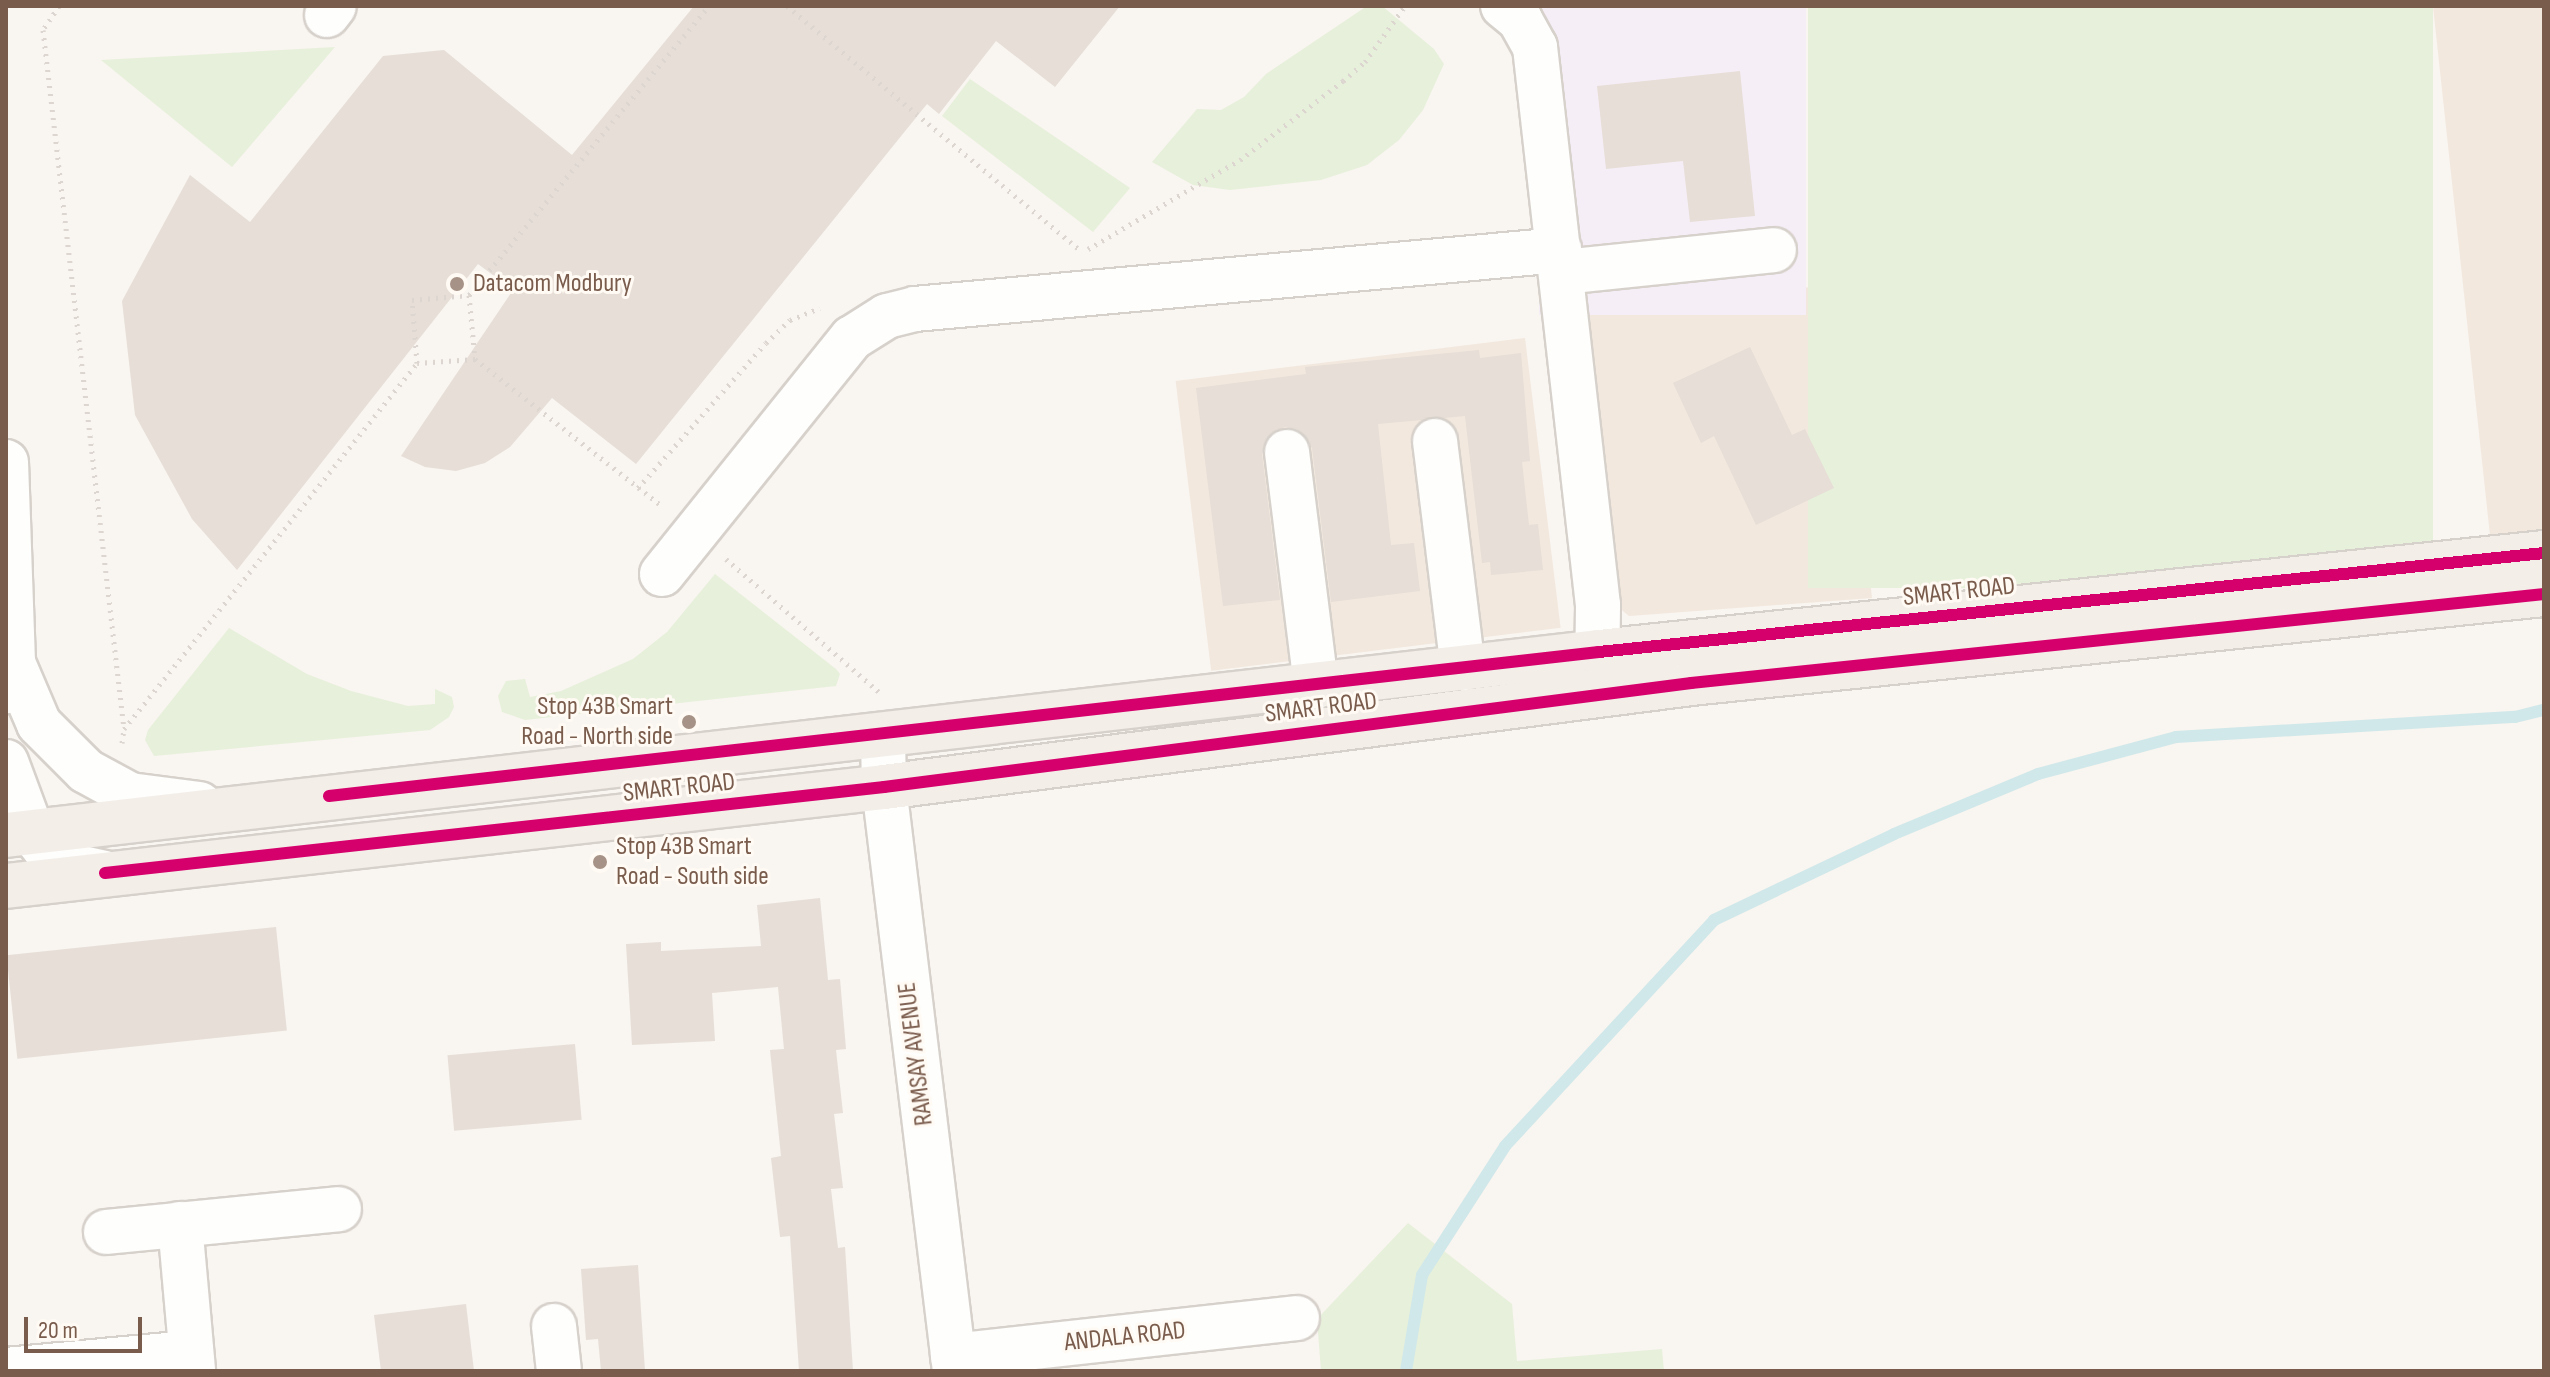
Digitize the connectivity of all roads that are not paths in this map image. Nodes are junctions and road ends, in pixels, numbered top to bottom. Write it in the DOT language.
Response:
graph roads {
  1 [pos="1503,6"];
  2 [pos="1774,250"];
  3 [pos="1561,261"];
  4 [pos="1435,441"];
  5 [pos="1287,452"];
  6 [pos="6,462"];
  7 [pos="2544,553"];
  8 [pos="662,574"];
  9 [pos="2544,594"];
  10 [pos="1463,668"];
  11 [pos="1598,673"];
  12 [pos="9,679"];
  13 [pos="1316,686"];
  14 [pos="39,724"];
  15 [pos="883,737"];
  16 [pos="6,762"];
  17 [pos="884,787"];
  18 [pos="329,796"];
  19 [pos="19,834"];
  20 [pos="6,868"];
  21 [pos="105,873"];
  22 [pos="6,886"];
  23 [pos="339,1209"];
  24 [pos="180,1224"];
  25 [pos="106,1232"];
  26 [pos="1297,1318"];
  27 [pos="554,1326"];
  28 [pos="192,1362"];
  29 [pos="954,1363"];
  30 [pos="6,1370"];
  31 [pos="559,1371"];
  1 -- 3 [label="street"];
  2 -- 3 [label="street"];
  3 -- 8 [label="street"];
  3 -- 11 [label="street"];
  4 -- 10 [label="street"];
  5 -- 13 [label="street"];
  6 -- 12 [label="street"];
  7 -- 11 [label="main road, SMART ROAD"];
  9 -- 11 [label="main road, SMART ROAD"];
  10 -- 11 [label="main road, SMART ROAD"];
  10 -- 13 [label="main road, SMART ROAD"];
  11 -- 17 [label="main road, SMART ROAD"];
  12 -- 14 [label="street"];
  13 -- 15 [label="main road, SMART ROAD"];
  14 -- 18 [label="street"];
  14 -- 19 [label="street"];
  15 -- 17 [label="street, RAMSAY AVENUE"];
  15 -- 18 [label="main road, SMART ROAD"];
  16 -- 19 [label="street"];
  17 -- 21 [label="main road, SMART ROAD"];
  17 -- 29 [label="street, RAMSAY AVENUE"];
  18 -- 19 [label="main road, SMART ROAD"];
  19 -- 20 [label="street"];
  19 -- 21 [label="street"];
  21 -- 22 [label="main road, SMART ROAD"];
  23 -- 24 [label="street"];
  24 -- 25 [label="street"];
  24 -- 28 [label="street"];
  26 -- 29 [label="street, ANDALA ROAD"];
  27 -- 31 [label="street"];
  28 -- 30 [label="street"];
}
